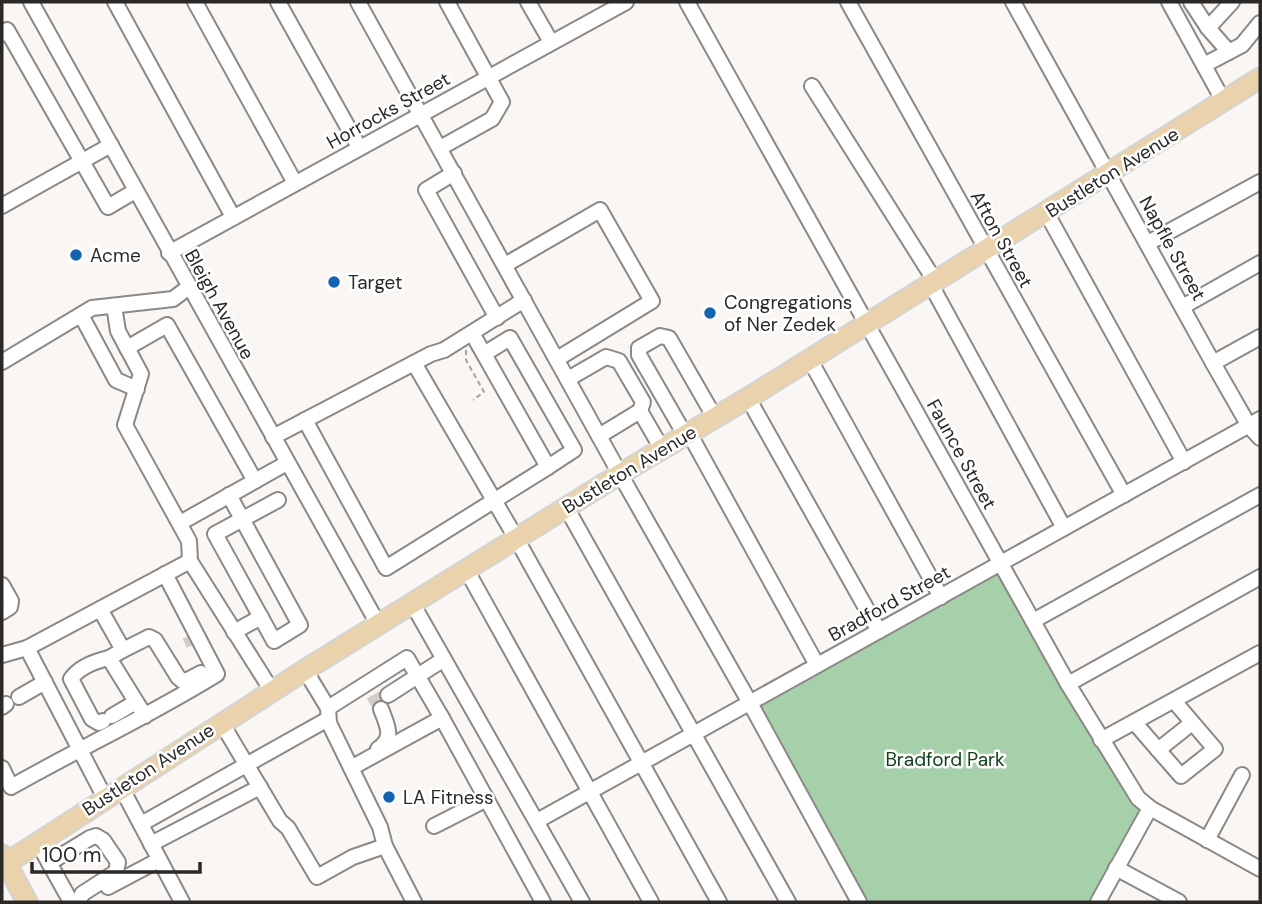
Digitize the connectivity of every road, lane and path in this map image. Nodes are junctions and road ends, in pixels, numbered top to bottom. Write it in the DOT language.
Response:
graph roads {
  1 [pos="31,2"];
  2 [pos="115,2"];
  3 [pos="195,2"];
  4 [pos="278,2"];
  5 [pos="358,2"];
  6 [pos="447,2"];
  7 [pos="528,2"];
  8 [pos="687,2"];
  9 [pos="848,2"];
  10 [pos="1013,2"];
  11 [pos="1169,2"];
  12 [pos="1191,2"];
  13 [pos="1232,2"];
  14 [pos="616,4"];
  15 [pos="1260,23"];
  16 [pos="1208,29"];
  17 [pos="2,34"];
  18 [pos="551,42"];
  19 [pos="1228,52"];
  20 [pos="1204,65"];
  21 [pos="488,77"];
  22 [pos="1260,78"];
  23 [pos="812,86"];
  24 [pos="1224,102"];
  25 [pos="421,113"];
  26 [pos="111,145"];
  27 [pos="359,147"];
  28 [pos="440,148"];
  29 [pos="81,162"];
  30 [pos="454,173"];
  31 [pos="1109,174"];
  32 [pos="1260,182"];
  33 [pos="295,183"];
  34 [pos="135,191"];
  35 [pos="2,206"];
  36 [pos="1046,212"];
  37 [pos="233,218"];
  38 [pos="1148,243"];
  39 [pos="985,248"];
  40 [pos="169,253"];
  41 [pos="1260,263"];
  42 [pos="505,265"];
  43 [pos="933,282"];
  44 [pos="189,287"];
  45 [pos="524,300"];
  46 [pos="114,306"];
  47 [pos="1184,306"];
  48 [pos="81,315"];
  49 [pos="497,318"];
  50 [pos="867,324"];
  51 [pos="466,337"];
  52 [pos="1260,337"];
  53 [pos="127,348"];
  54 [pos="484,354"];
  55 [pos="557,359"];
  56 [pos="810,360"];
  57 [pos="2,362"];
  58 [pos="414,363"];
  59 [pos="1213,363"];
  60 [pos="568,379"];
  61 [pos="136,389"];
  62 [pos="748,398"];
  63 [pos="474,400"];
  64 [pos="640,411"];
  65 [pos="715,418"];
  66 [pos="305,420"];
  67 [pos="1254,422"];
  68 [pos="687,434"];
  69 [pos="599,436"];
  70 [pos="273,437"];
  71 [pos="1260,438"];
  72 [pos="662,449"];
  73 [pos="1184,461"];
  74 [pos="287,463"];
  75 [pos="548,467"];
  76 [pos="620,474"];
  77 [pos="255,481"];
  78 [pos="229,495"];
  79 [pos="1125,495"];
  80 [pos="1260,495"];
  81 [pos="494,499"];
  82 [pos="278,500"];
  83 [pos="566,507"];
  84 [pos="243,520"];
  85 [pos="180,523"];
  86 [pos="1064,528"];
  87 [pos="516,538"];
  88 [pos="190,561"];
  89 [pos="1001,563"];
  90 [pos="466,569"];
  91 [pos="165,575"];
  92 [pos="1260,577"];
  93 [pos="2,585"];
  94 [pos="941,597"];
  95 [pos="412,603"];
  96 [pos="182,608"];
  97 [pos="100,609"];
  98 [pos="2,612"];
  99 [pos="261,617"];
  100 [pos="1034,621"];
  101 [pos="378,624"];
  102 [pos="879,631"];
  103 [pos="234,632"];
  104 [pos="27,648"];
  105 [pos="123,650"];
  106 [pos="1260,653"];
  107 [pos="2,655"];
  108 [pos="109,657"];
  109 [pos="444,659"];
  110 [pos="817,666"];
  111 [pos="305,670"];
  112 [pos="418,676"];
  113 [pos="45,682"];
  114 [pos="1068,684"];
  115 [pos="271,691"];
  116 [pos="376,691"];
  117 [pos="1174,701"];
  118 [pos="136,702"];
  119 [pos="750,702"];
  120 [pos="9,703"];
  121 [pos="381,709"];
  122 [pos="328,714"];
  123 [pos="145,716"];
  124 [pos="442,718"];
  125 [pos="221,722"];
  126 [pos="1134,722"];
  127 [pos="1192,723"];
  128 [pos="694,734"];
  129 [pos="1101,740"];
  130 [pos="79,748"];
  131 [pos="1158,750"];
  132 [pos="640,764"];
  133 [pos="246,765"];
  134 [pos="350,766"];
  135 [pos="2,768"];
  136 [pos="1242,775"];
  137 [pos="260,786"];
  138 [pos="121,787"];
  139 [pos="590,792"];
  140 [pos="104,798"];
  141 [pos="486,799"];
  142 [pos="1150,808"];
  143 [pos="537,821"];
  144 [pos="141,824"];
  145 [pos="434,826"];
  146 [pos="1208,840"];
  147 [pos="37,841"];
  148 [pos="151,844"];
  149 [pos="385,846"];
  150 [pos="159,860"];
  151 [pos="3,861"];
  152 [pos="50,863"];
  153 [pos="1116,868"];
  154 [pos="1260,869"];
  155 [pos="79,901"];
  156 [pos="27,902"];
  157 [pos="72,902"];
  158 [pos="181,902"];
  159 [pos="414,902"];
  160 [pos="543,902"];
  161 [pos="582,902"];
  162 [pos="651,902"];
  163 [pos="719,902"];
  164 [pos="788,902"];
  165 [pos="859,902"];
  166 [pos="1098,902"];
  167 [pos="1179,902"];
  1 -- 26 [label="street, Bleigh Avenue"];
  2 -- 37 [label="street"];
  3 -- 33 [label="street"];
  4 -- 27 [label="street"];
  5 -- 25 [label="street"];
  6 -- 21 [label="street"];
  7 -- 18 [label="street"];
  8 -- 50 [label="street, Faunce Street"];
  9 -- 39 [label="street, Afton Street"];
  10 -- 31 [label="street, Napfle Street"];
  11 -- 20 [label="street"];
  12 -- 16 [label="street"];
  13 -- 16 [label="street"];
  14 -- 18 [label="street, Horrocks Street"];
  15 -- 19 [label="street"];
  16 -- 19 [label="street"];
  17 -- 29 [label="street"];
  18 -- 21 [label="street, Horrocks Street"];
  19 -- 20 [label="street"];
  20 -- 24 [label="street"];
  21 -- 25 [label="street, Horrocks Street"];
  21 -- 28 [label="street"];
  22 -- 24 [label="main road, Bustleton Avenue"];
  23 -- 43 [label="street"];
  24 -- 31 [label="main road, Bustleton Avenue"];
  25 -- 27 [label="street, Horrocks Street"];
  25 -- 28 [label="street"];
  26 -- 29 [label="street"];
  26 -- 34 [label="street, Bleigh Avenue"];
  27 -- 33 [label="street, Horrocks Street"];
  28 -- 30 [label="street"];
  29 -- 34 [label="street"];
  29 -- 35 [label="street"];
  30 -- 42 [label="street"];
  30 -- 49 [label="street"];
  31 -- 36 [label="main road, Bustleton Avenue"];
  31 -- 38 [label="street, Napfle Street"];
  32 -- 38 [label="street"];
  33 -- 37 [label="street, Horrocks Street"];
  34 -- 40 [label="street, Bleigh Avenue"];
  36 -- 39 [label="main road, Bustleton Avenue"];
  36 -- 73 [label="street"];
  37 -- 40 [label="street, Horrocks Street"];
  38 -- 47 [label="street, Napfle Street"];
  39 -- 43 [label="main road, Bustleton Avenue"];
  39 -- 79 [label="street, Afton Street"];
  40 -- 44 [label="street, Bleigh Avenue"];
  41 -- 47 [label="street"];
  42 -- 45 [label="street"];
  42 -- 55 [label="street"];
  43 -- 50 [label="main road, Bustleton Avenue"];
  43 -- 86 [label="street"];
  44 -- 46 [label="street"];
  44 -- 70 [label="street, Bleigh Avenue"];
  45 -- 49 [label="street"];
  45 -- 55 [label="street"];
  46 -- 48 [label="street"];
  46 -- 53 [label="street"];
  47 -- 59 [label="street, Napfle Street"];
  48 -- 57 [label="street"];
  48 -- 61 [label="street"];
  49 -- 51 [label="street"];
  50 -- 56 [label="main road, Bustleton Avenue"];
  50 -- 89 [label="street, Faunce Street"];
  51 -- 54 [label="street"];
  51 -- 58 [label="street"];
  51 -- 63 [label="path"];
  52 -- 59 [label="street"];
  53 -- 61 [label="street"];
  53 -- 77 [label="street"];
  54 -- 75 [label="street"];
  54 -- 75 [label="street"];
  55 -- 60 [label="street"];
  56 -- 62 [label="main road, Bustleton Avenue"];
  56 -- 94 [label="street"];
  58 -- 66 [label="street"];
  58 -- 81 [label="street"];
  59 -- 67 [label="street, Napfle Street"];
  60 -- 64 [label="street"];
  60 -- 69 [label="street"];
  61 -- 85 [label="street"];
  62 -- 65 [label="main road, Bustleton Avenue"];
  62 -- 102 [label="street"];
  64 -- 69 [label="street"];
  64 -- 72 [label="street"];
  65 -- 68 [label="main road, Bustleton Avenue"];
  65 -- 68 [label="street"];
  66 -- 70 [label="street"];
  66 -- 81 [label="street"];
  67 -- 71 [label="street, Napfle Street"];
  67 -- 73 [label="street, Bradford Street"];
  68 -- 72 [label="main road, Bustleton Avenue"];
  68 -- 110 [label="street"];
  69 -- 76 [label="street"];
  70 -- 74 [label="street, Bleigh Avenue"];
  72 -- 76 [label="main road, Bustleton Avenue"];
  73 -- 79 [label="street, Bradford Street"];
  74 -- 77 [label="street"];
  74 -- 101 [label="street, Bleigh Avenue"];
  75 -- 81 [label="street"];
  76 -- 83 [label="main road, Bustleton Avenue"];
  76 -- 119 [label="street"];
  77 -- 78 [label="street"];
  78 -- 84 [label="street"];
  78 -- 85 [label="street"];
  79 -- 86 [label="street, Bradford Street"];
  80 -- 100 [label="street"];
  81 -- 87 [label="street"];
  82 -- 84 [label="street"];
  83 -- 87 [label="main road, Bustleton Avenue"];
  83 -- 128 [label="street"];
  84 -- 99 [label="street"];
  84 -- 99 [label="street"];
  85 -- 88 [label="street"];
  86 -- 89 [label="street, Bradford Street"];
  87 -- 90 [label="main road, Bustleton Avenue"];
  87 -- 132 [label="street"];
  88 -- 91 [label="street"];
  88 -- 103 [label="street"];
  89 -- 94 [label="street, Bradford Street"];
  89 -- 100 [label="street, Faunce Street"];
  90 -- 95 [label="main road, Bustleton Avenue"];
  90 -- 139 [label="street"];
  91 -- 96 [label="street"];
  91 -- 97 [label="street"];
  92 -- 114 [label="street"];
  93 -- 98 [label="street"];
  94 -- 102 [label="street, Bradford Street"];
  95 -- 101 [label="main road, Bustleton Avenue"];
  95 -- 109 [label="street"];
  96 -- 105 [label="street"];
  96 -- 123 [label="street"];
  97 -- 104 [label="street"];
  97 -- 105 [label="street"];
  99 -- 103 [label="street"];
  100 -- 114 [label="street, Faunce Street"];
  101 -- 111 [label="main road, Bustleton Avenue"];
  102 -- 110 [label="street, Bradford Street"];
  103 -- 115 [label="street"];
  104 -- 107 [label="street"];
  104 -- 113 [label="street"];
  105 -- 108 [label="street"];
  106 -- 117 [label="street"];
  108 -- 118 [label="street"];
  108 -- 118 [label="street"];
  109 -- 112 [label="street"];
  109 -- 143 [label="street"];
  110 -- 119 [label="street, Bradford Street"];
  111 -- 115 [label="main road, Bustleton Avenue"];
  111 -- 122 [label="street"];
  112 -- 116 [label="street"];
  112 -- 116 [label="street"];
  112 -- 124 [label="street"];
  113 -- 120 [label="street"];
  113 -- 130 [label="street"];
  114 -- 129 [label="street, Faunce Street"];
  115 -- 125 [label="main road, Bustleton Avenue"];
  116 -- 122 [label="street"];
  117 -- 126 [label="street"];
  117 -- 127 [label="street"];
  118 -- 123 [label="street"];
  119 -- 128 [label="street, Bradford Street"];
  119 -- 165 [label="street"];
  121 -- 134 [label="street"];
  122 -- 133 [label="street"];
  122 -- 134 [label="street"];
  123 -- 130 [label="street"];
  124 -- 134 [label="street"];
  124 -- 141 [label="street"];
  125 -- 133 [label="street"];
  125 -- 138 [label="main road, Bustleton Avenue"];
  126 -- 129 [label="street"];
  126 -- 131 [label="street"];
  127 -- 131 [label="street"];
  127 -- 131 [label="street"];
  128 -- 132 [label="street, Bradford Street"];
  128 -- 164 [label="street"];
  129 -- 142 [label="street, Faunce Street"];
  130 -- 135 [label="street"];
  130 -- 140 [label="street"];
  132 -- 139 [label="street, Bradford Street"];
  132 -- 163 [label="street"];
  133 -- 137 [label="street"];
  133 -- 144 [label="street"];
  134 -- 149 [label="street"];
  136 -- 146 [label="street"];
  137 -- 148 [label="street"];
  137 -- 149 [label="street"];
  138 -- 140 [label="main road, Bustleton Avenue"];
  138 -- 144 [label="street"];
  139 -- 143 [label="street, Bradford Street"];
  139 -- 162 [label="street"];
  140 -- 147 [label="main road, Bustleton Avenue"];
  141 -- 145 [label="street"];
  141 -- 160 [label="street"];
  142 -- 146 [label="street, Faunce Street"];
  142 -- 153 [label="street"];
  143 -- 161 [label="street"];
  144 -- 148 [label="street"];
  146 -- 154 [label="street, Faunce Street"];
  147 -- 151 [label="main road, Bustleton Avenue"];
  147 -- 152 [label="street"];
  148 -- 150 [label="street"];
  149 -- 159 [label="street"];
  150 -- 155 [label="street"];
  150 -- 158 [label="street"];
  151 -- 156 [label="main road"];
  152 -- 155 [label="street"];
  152 -- 157 [label="street"];
  153 -- 166 [label="street"];
  153 -- 167 [label="street"];
  155 -- 157 [label="street"];
}
